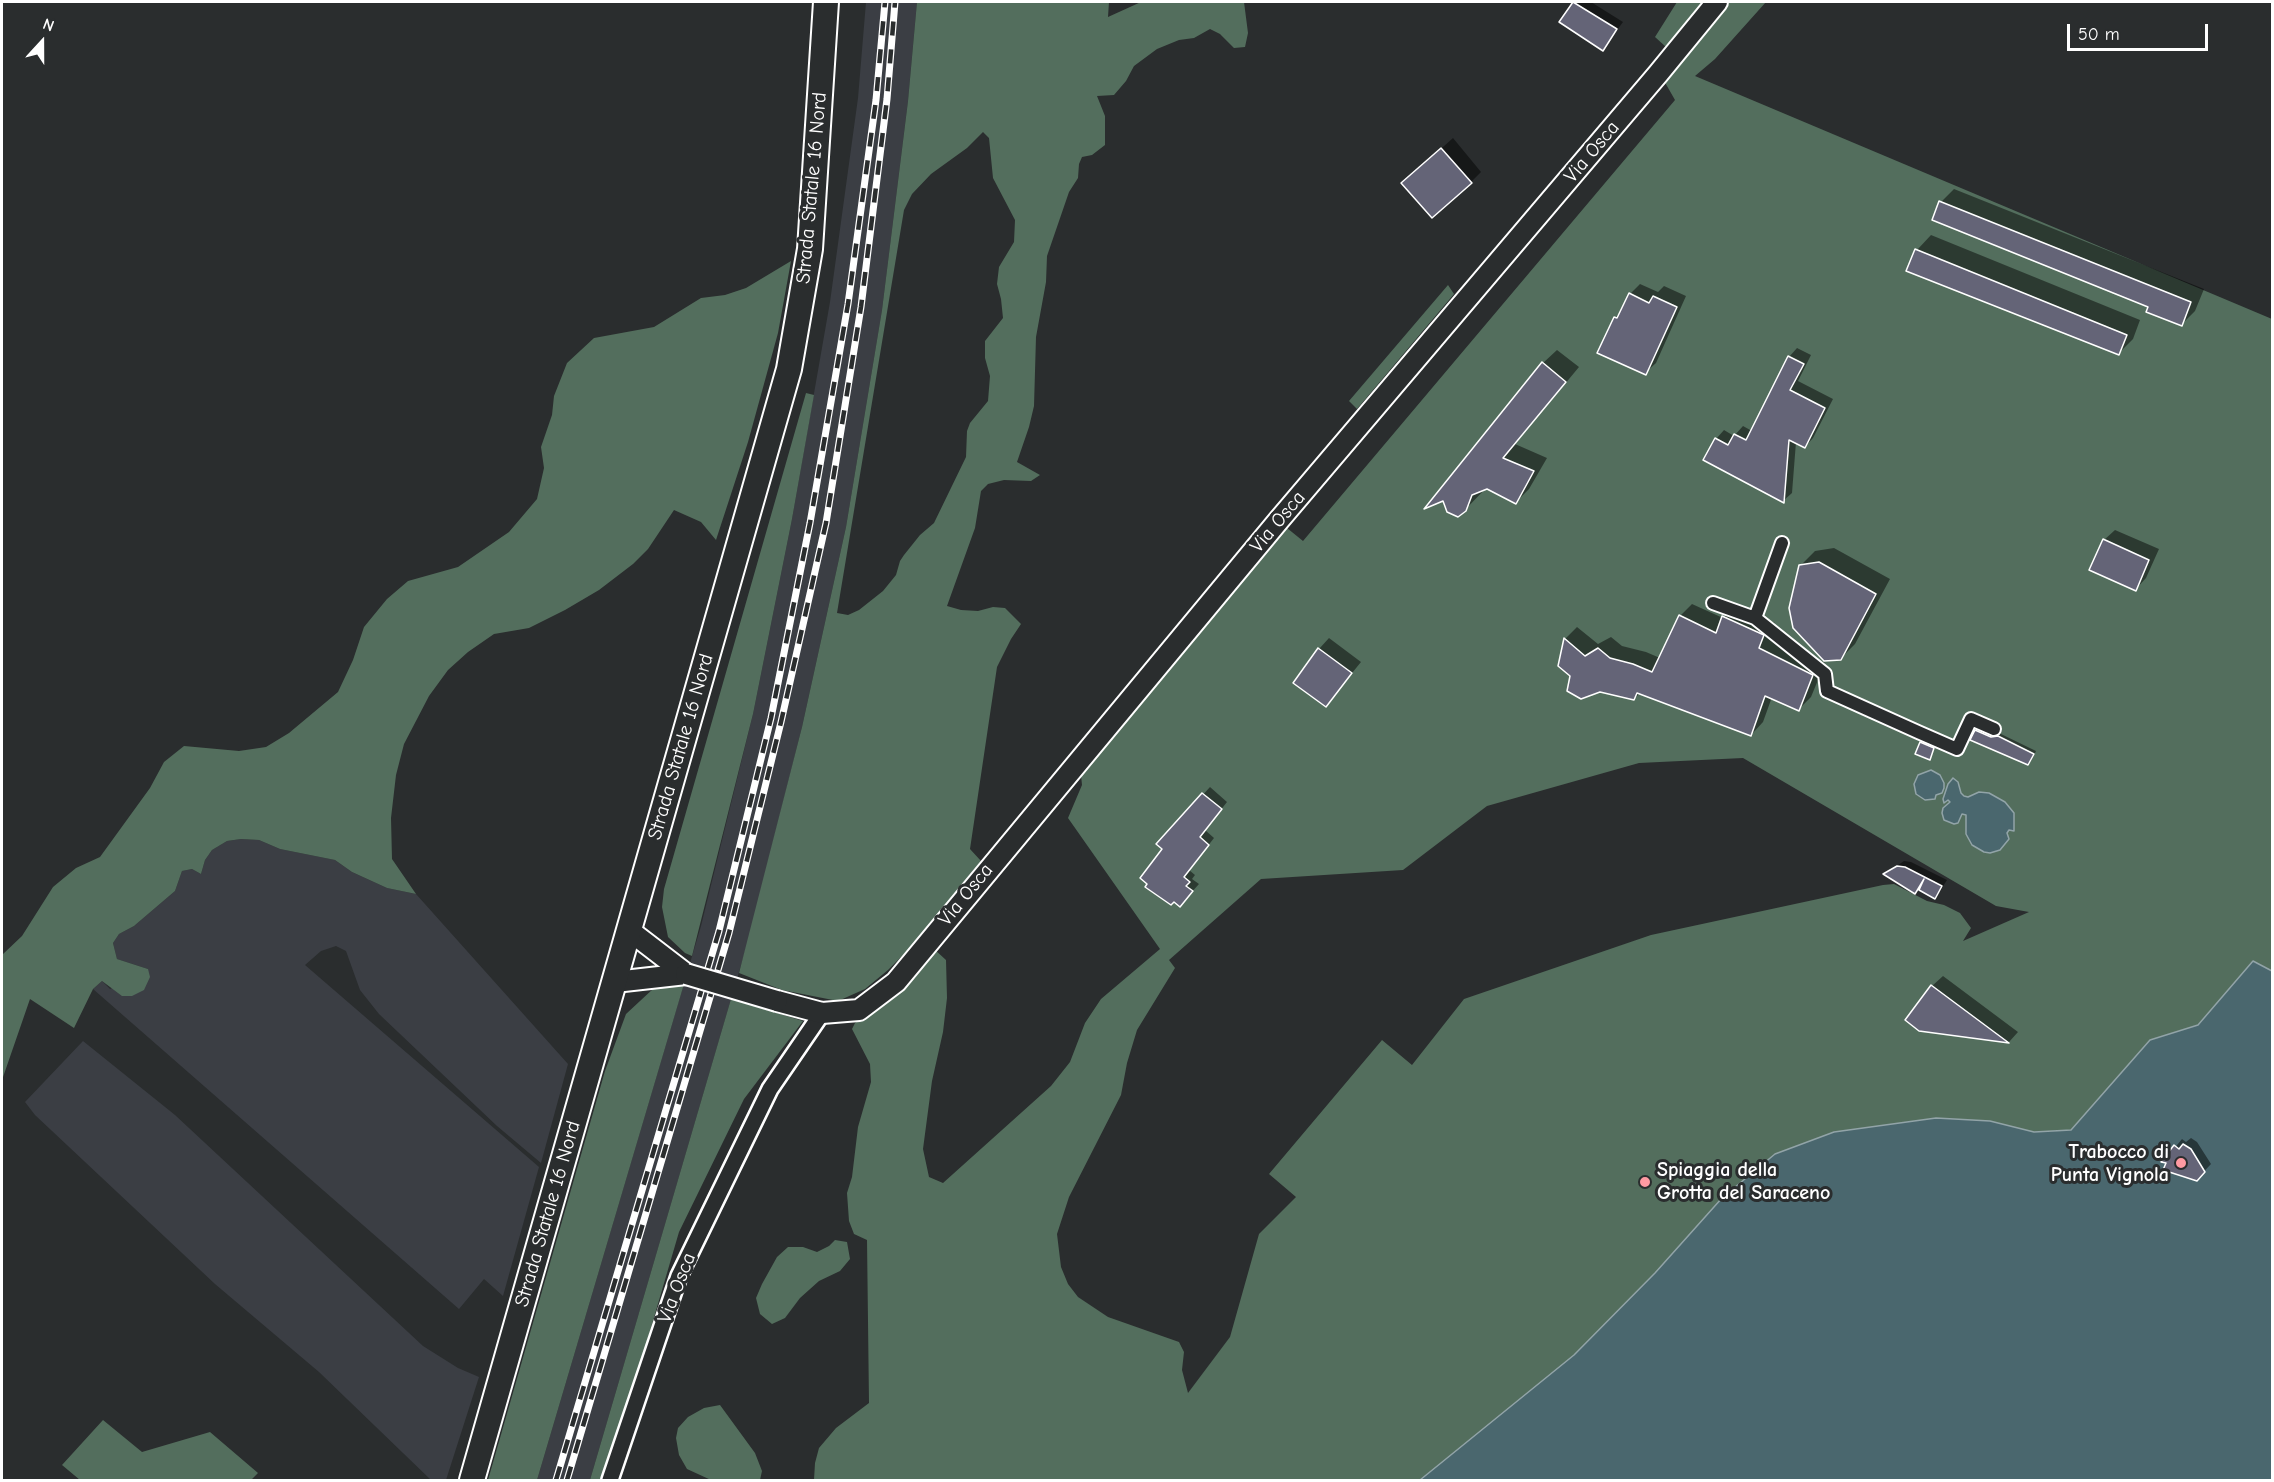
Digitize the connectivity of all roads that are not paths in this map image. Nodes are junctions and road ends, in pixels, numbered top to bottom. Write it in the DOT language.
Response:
graph roads {
  1 [pos="826,2"];
  2 [pos="1717,2"];
  3 [pos="1782,543"];
  4 [pos="1713,603"];
  5 [pos="1755,618"];
  6 [pos="1994,729"];
  7 [pos="630,930"];
  8 [pos="686,974"];
  9 [pos="615,982"];
  10 [pos="822,1013"];
  11 [pos="472,1480"];
  12 [pos="610,1480"];
  1 -- 7 [label="main road, Strada Statale 16 Nord"];
  2 -- 10 [label="street, Via Osca"];
  3 -- 5 [label="street"];
  4 -- 5 [label="street"];
  5 -- 6 [label="street"];
  7 -- 8 [label="street"];
  7 -- 9 [label="main road, Strada Statale 16 Nord"];
  8 -- 9 [label="street"];
  8 -- 10 [label="street, Via Osca, bridge"];
  9 -- 11 [label="main road, Strada Statale 16 Nord"];
  10 -- 12 [label="street, Via Osca"];
}
